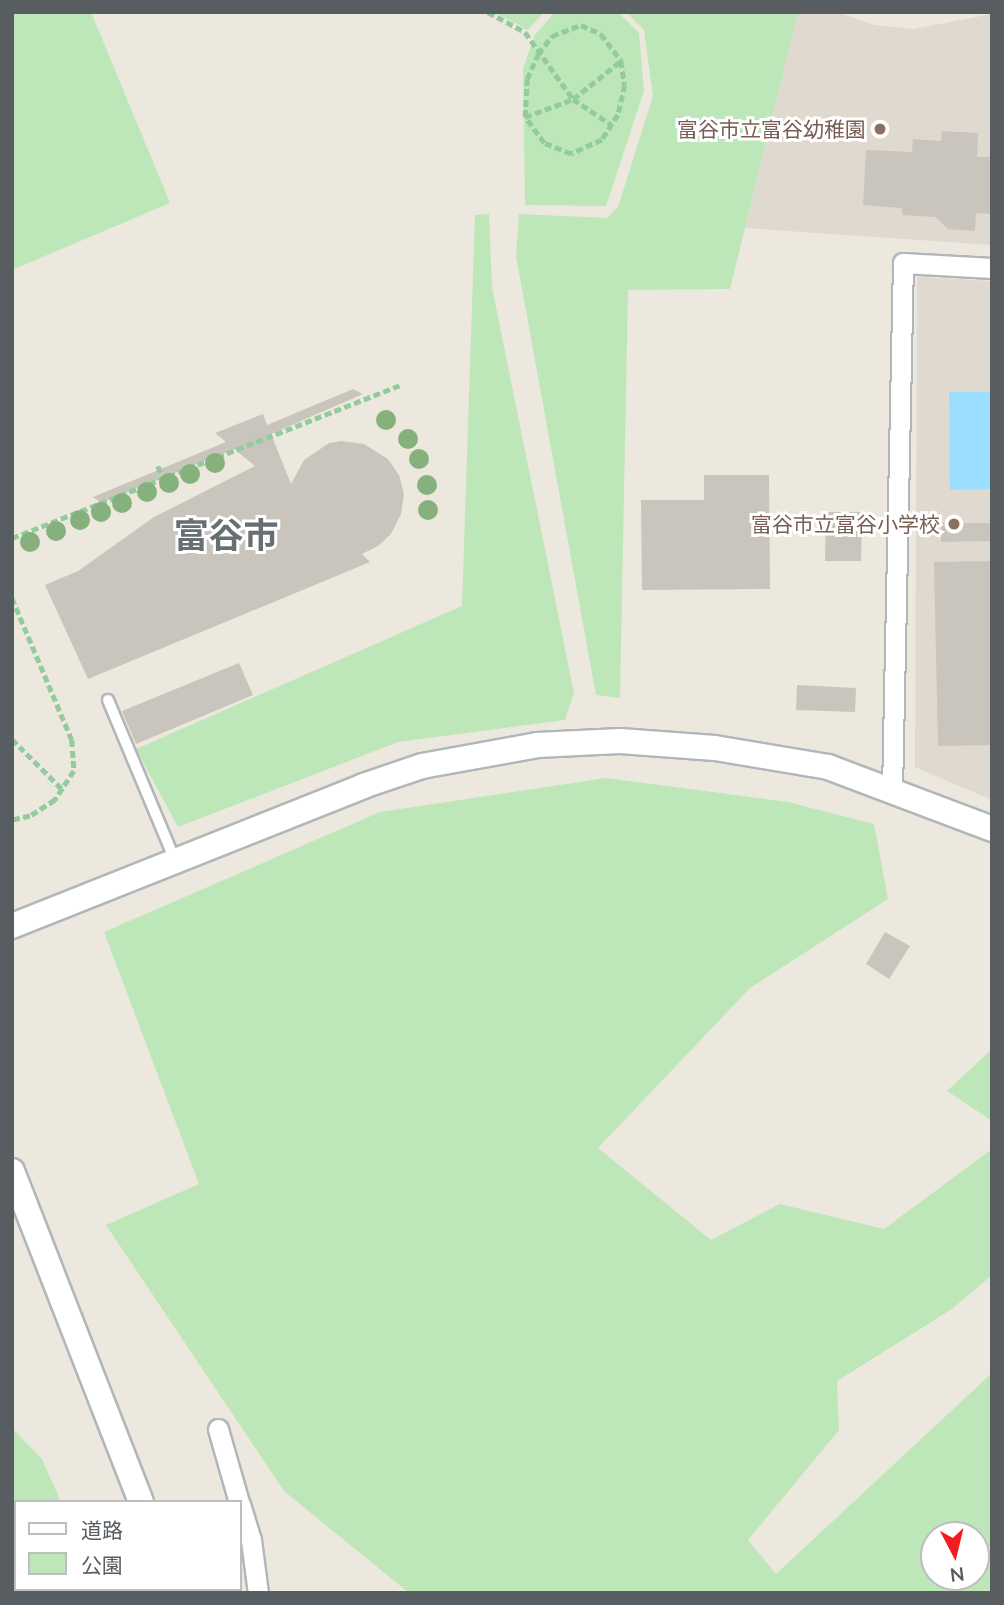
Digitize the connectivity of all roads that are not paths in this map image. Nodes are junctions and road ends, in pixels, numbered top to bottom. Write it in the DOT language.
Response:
graph roads {
  1 [pos="992,268"];
  2 [pos="108,700"];
  3 [pos="892,791"];
  4 [pos="992,829"];
  5 [pos="175,860"];
  6 [pos="12,926"];
  7 [pos="12,1171"];
  8 [pos="218,1429"];
  9 [pos="140,1500"];
  10 [pos="238,1500"];
  11 [pos="242,1512"];
  12 [pos="258,1593"];
  1 -- 3 [label="street"];
  2 -- 5 [label="lane"];
  3 -- 4 [label="street"];
  3 -- 5 [label="street"];
  5 -- 6 [label="street"];
  7 -- 9 [label="street"];
  8 -- 10 [label="street"];
  11 -- 12 [label="street"];
}
